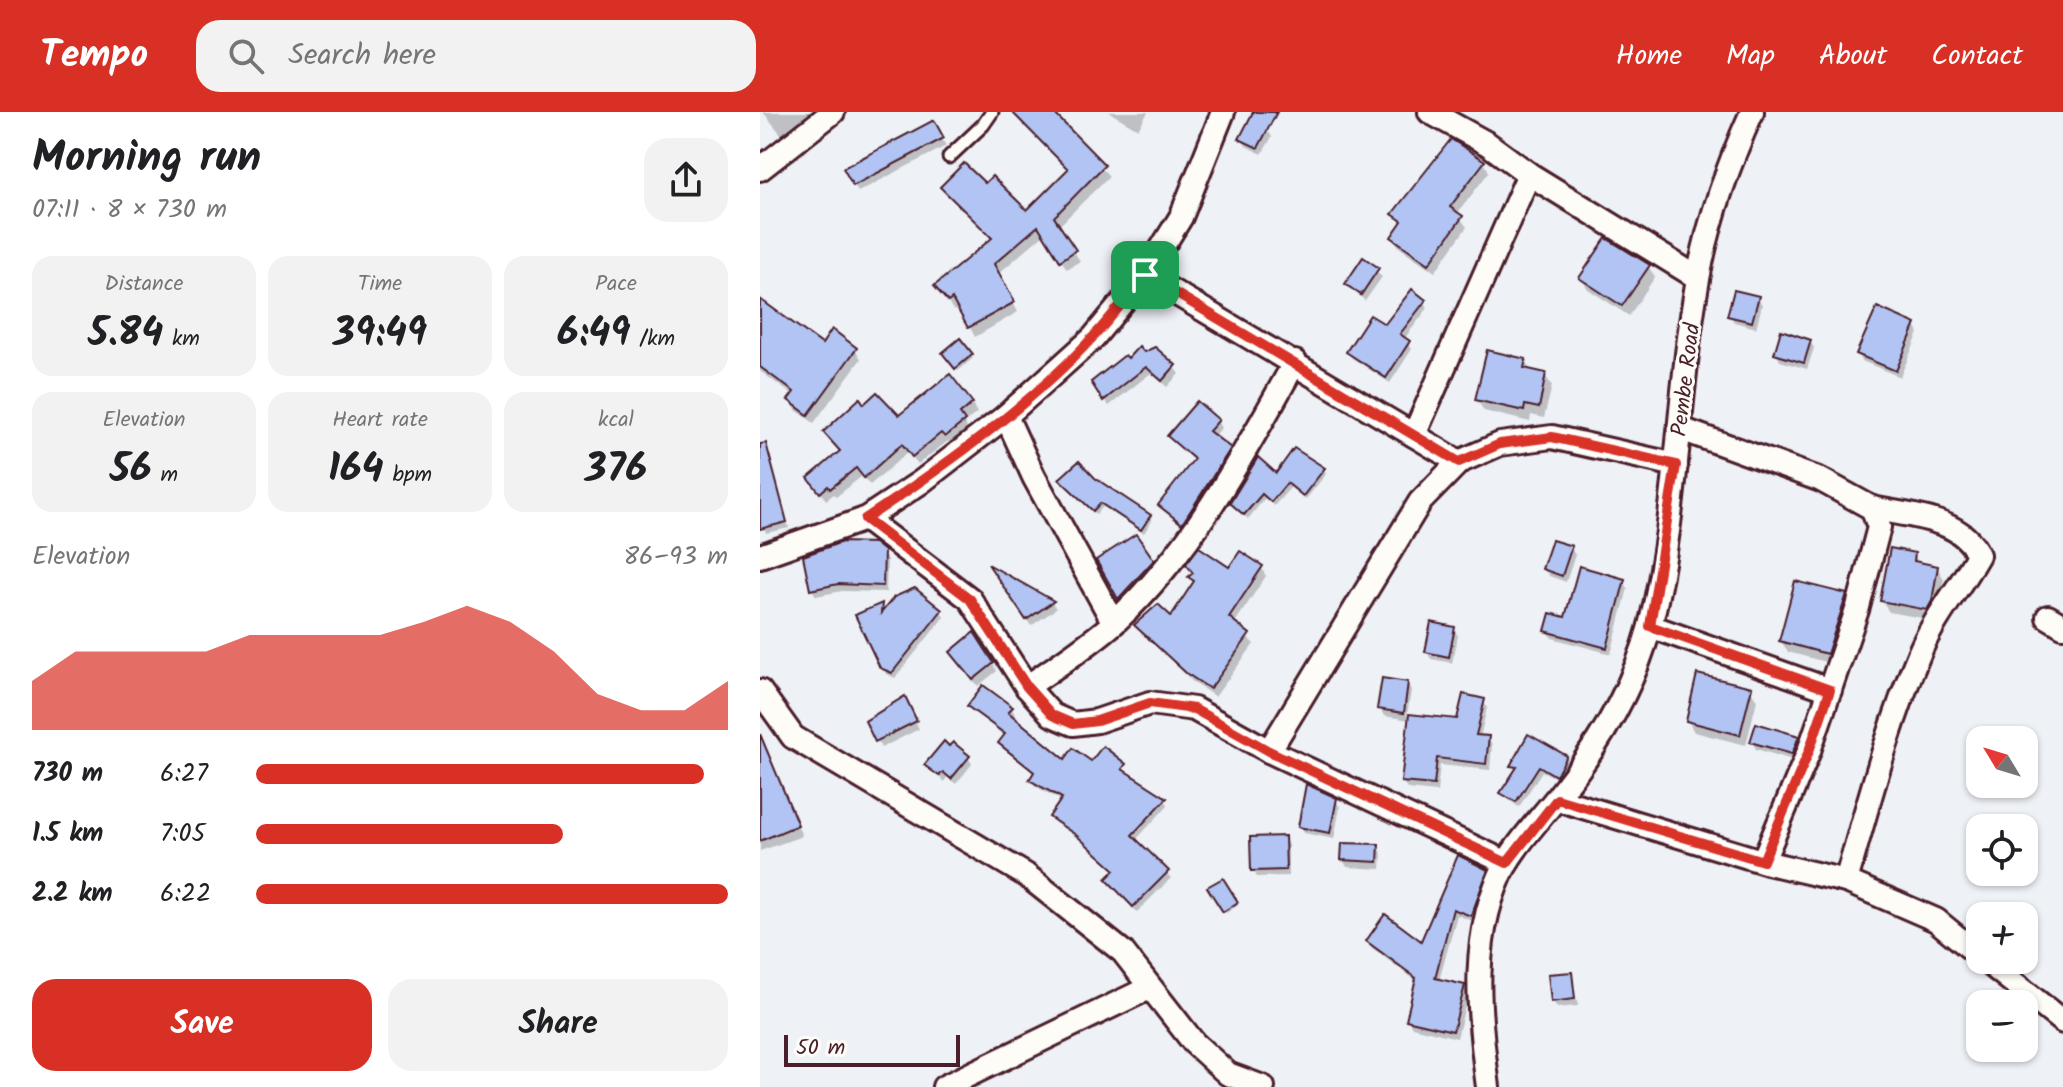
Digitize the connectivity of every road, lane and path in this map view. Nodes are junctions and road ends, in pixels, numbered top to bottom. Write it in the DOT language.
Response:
graph roads {
  1 [pos="833,112"];
  2 [pos="992,112"];
  3 [pos="1223,112"];
  4 [pos="1430,112"];
  5 [pos="1752,112"];
  6 [pos="949,157"];
  7 [pos="760,169"];
  8 [pos="1529,174"];
  9 [pos="1145,275"];
  10 [pos="1698,278"];
  11 [pos="1295,362"];
  12 [pos="1006,416"];
  13 [pos="1681,429"];
  14 [pos="1414,435"];
  15 [pos="1459,462"];
  16 [pos="1676,465"];
  17 [pos="1872,508"];
  18 [pos="865,519"];
  19 [pos="760,556"];
  20 [pos="1114,623"];
  21 [pos="1650,626"];
  22 [pos="1027,687"];
  23 [pos="1830,690"];
  24 [pos="760,691"];
  25 [pos="1269,751"];
  26 [pos="1557,799"];
  27 [pos="1763,861"];
  28 [pos="1507,863"];
  29 [pos="1846,881"];
  30 [pos="1966,945"];
  31 [pos="2003,974"];
  32 [pos="1149,988"];
  33 [pos="2063,1022"];
  34 [pos="944,1087"];
  35 [pos="1263,1087"];
  36 [pos="1488,1087"];
  1 -- 7 [label="street"];
  2 -- 6 [label="lane"];
  3 -- 9 [label="street"];
  4 -- 8 [label="street"];
  5 -- 10 [label="street, Pembe Road"];
  8 -- 10 [label="street"];
  8 -- 14 [label="street"];
  9 -- 11 [label="street"];
  9 -- 12 [label="street"];
  10 -- 13 [label="street, Pembe Road"];
  11 -- 14 [label="street"];
  11 -- 20 [label="street"];
  12 -- 18 [label="street"];
  12 -- 20 [label="street"];
  13 -- 16 [label="street, Pembe Road"];
  13 -- 17 [label="street"];
  14 -- 15 [label="street"];
  15 -- 16 [label="street"];
  15 -- 25 [label="street"];
  16 -- 21 [label="street, Pembe Road"];
  17 -- 23 [label="street"];
  17 -- 29 [label="street"];
  18 -- 19 [label="street"];
  18 -- 22 [label="street"];
  20 -- 22 [label="street"];
  21 -- 23 [label="street"];
  21 -- 26 [label="street, Pembe Road"];
  22 -- 25 [label="street"];
  23 -- 27 [label="street"];
  24 -- 32 [label="street"];
  25 -- 28 [label="street"];
  26 -- 27 [label="street"];
  26 -- 28 [label="street, Pembe Road"];
  27 -- 29 [label="street"];
  28 -- 36 [label="street, Pembe Road"];
  29 -- 30 [label="street"];
  31 -- 33 [label="street"];
  32 -- 34 [label="street"];
  32 -- 35 [label="street"];
}
